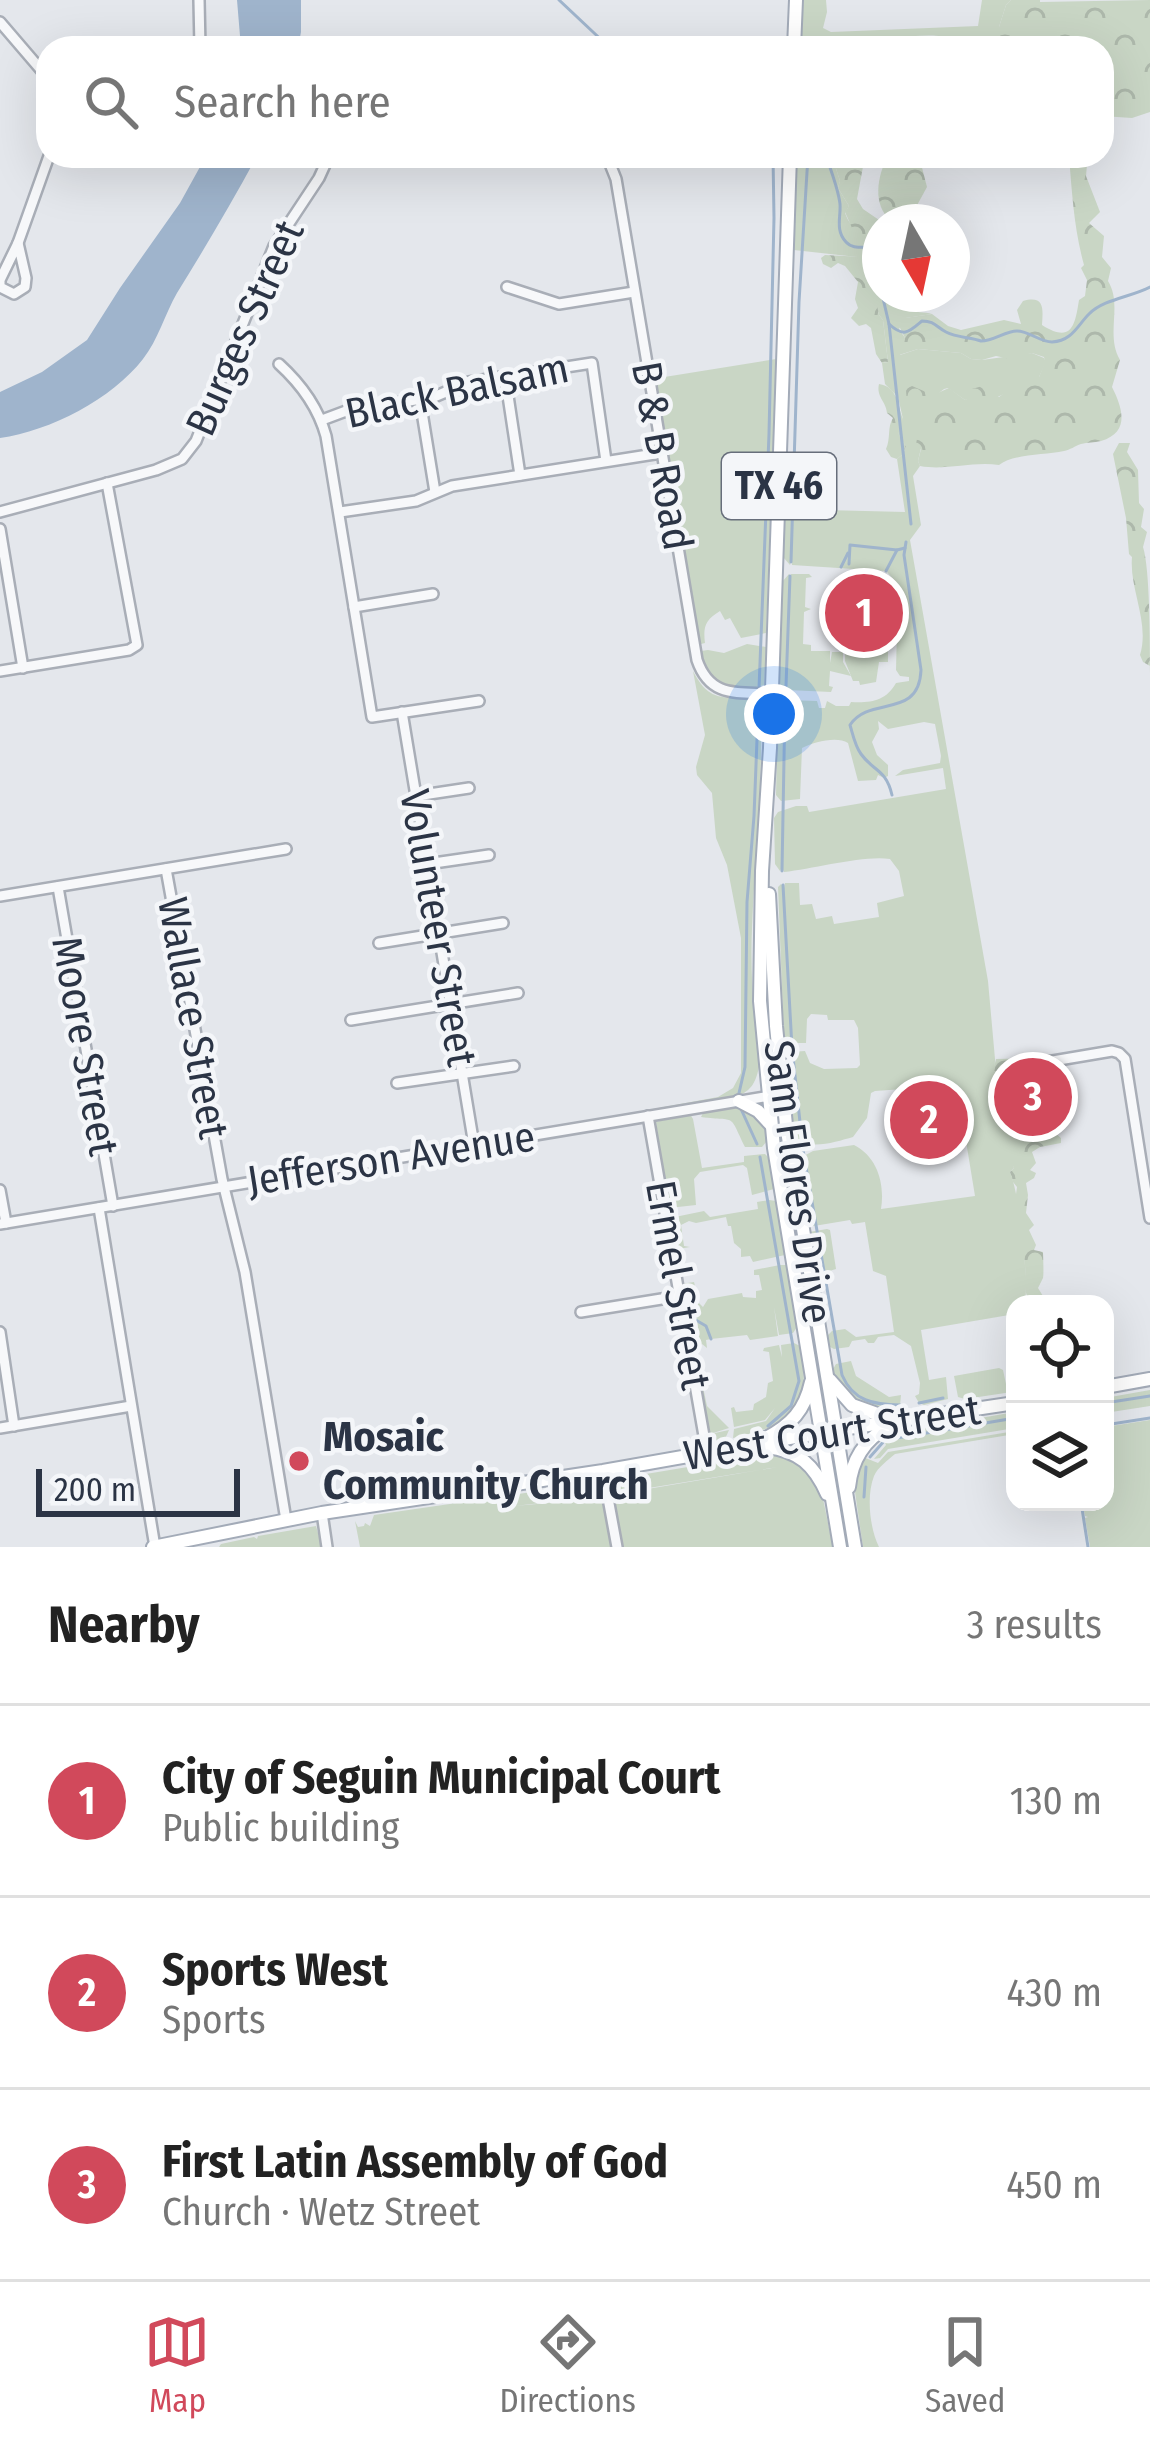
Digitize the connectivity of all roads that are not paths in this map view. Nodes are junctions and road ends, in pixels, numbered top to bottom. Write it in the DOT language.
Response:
graph roads {
  1 [pos="199,0"];
  2 [pos="796,0"];
  3 [pos="0,22"];
  4 [pos="200,36"];
  5 [pos="794,36"];
  6 [pos="36,64"];
  7 [pos="45,168"];
  8 [pos="324,168"];
  9 [pos="612,168"];
  10 [pos="790,168"];
  11 [pos="18,243"];
  12 [pos="507,287"];
  13 [pos="634,292"];
  14 [pos="279,364"];
  15 [pos="505,376"];
  16 [pos="420,400"];
  17 [pos="322,420"];
  18 [pos="662,453"];
  19 [pos="607,461"];
  20 [pos="520,475"];
  21 [pos="107,483"];
  22 [pos="435,492"];
  23 [pos="0,512"];
  24 [pos="340,512"];
  25 [pos="0,529"];
  26 [pos="434,594"];
  27 [pos="354,607"];
  28 [pos="23,668"];
  29 [pos="0,671"];
  30 [pos="771,694"];
  31 [pos="479,701"];
  32 [pos="402,712"];
  33 [pos="469,788"];
  34 [pos="416,796"];
  35 [pos="286,849"];
  36 [pos="489,855"];
  37 [pos="428,864"];
  38 [pos="166,869"];
  39 [pos="58,887"];
  40 [pos="0,896"];
  41 [pos="503,923"];
  42 [pos="439,933"];
  43 [pos="379,944"];
  44 [pos="518,993"];
  45 [pos="451,1004"];
  46 [pos="351,1020"];
  47 [pos="514,1066"];
  48 [pos="462,1072"];
  49 [pos="1024,1075"];
  50 [pos="397,1084"];
  51 [pos="775,1095"];
  52 [pos="739,1101"];
  53 [pos="648,1116"];
  54 [pos="772,1127"];
  55 [pos="474,1144"];
  56 [pos="225,1186"];
  57 [pos="0,1190"];
  58 [pos="113,1206"];
  59 [pos="99,1208"];
  60 [pos="1150,1218"];
  61 [pos="3,1223"];
  62 [pos="680,1296"];
  63 [pos="581,1312"];
  64 [pos="0,1333"];
  65 [pos="818,1369"];
  66 [pos="1150,1379"];
  67 [pos="1114,1385"];
  68 [pos="1009,1403"];
  69 [pos="131,1406"];
  70 [pos="898,1421"];
  71 [pos="14,1426"];
  72 [pos="0,1428"];
  73 [pos="829,1431"];
  74 [pos="748,1445"];
  75 [pos="707,1453"];
  76 [pos="603,1471"];
  77 [pos="848,1500"];
  78 [pos="322,1513"];
  79 [pos="286,1520"];
  80 [pos="836,1521"];
  81 [pos="214,1541"];
  82 [pos="154,1547"];
  83 [pos="327,1547"];
  84 [pos="616,1547"];
  85 [pos="840,1547"];
  86 [pos="855,1547"];
  1 -- 4 [label="street"];
  2 -- 5 [label="main road"];
  3 -- 6 [label="street"];
  7 -- 11 [label="street"];
  8 -- 21 [label="street, Burges Street"];
  9 -- 13 [label="street, B & B Road"];
  10 -- 30 [label="main road, Sam Flores Drive / TX 46"];
  11 -- 11 [label="street"];
  12 -- 13 [label="street"];
  13 -- 18 [label="street, B & B Road"];
  14 -- 17 [label="street"];
  15 -- 16 [label="street, Black Balsam"];
  15 -- 19 [label="street, Black Balsam"];
  15 -- 20 [label="street"];
  16 -- 17 [label="street, Black Balsam"];
  16 -- 22 [label="street"];
  17 -- 24 [label="street"];
  18 -- 19 [label="street"];
  18 -- 30 [label="street, B & B Road"];
  19 -- 20 [label="street"];
  20 -- 22 [label="street"];
  21 -- 23 [label="street, Burges Street"];
  21 -- 28 [label="street"];
  22 -- 24 [label="street"];
  24 -- 27 [label="street"];
  25 -- 28 [label="street"];
  26 -- 27 [label="street"];
  27 -- 32 [label="street"];
  28 -- 29 [label="street"];
  30 -- 51 [label="main road, Sam Flores Drive / TX 46"];
  31 -- 32 [label="street"];
  32 -- 34 [label="street, Volunteer Street"];
  33 -- 34 [label="street"];
  34 -- 37 [label="street, Volunteer Street"];
  35 -- 38 [label="street"];
  36 -- 37 [label="street"];
  37 -- 42 [label="street, Volunteer Street"];
  38 -- 39 [label="street"];
  38 -- 56 [label="street, Wallace Street"];
  39 -- 40 [label="street"];
  39 -- 58 [label="street, Moore Street"];
  41 -- 42 [label="street"];
  42 -- 43 [label="street"];
  42 -- 45 [label="street, Volunteer Street"];
  44 -- 45 [label="street"];
  45 -- 46 [label="street"];
  45 -- 48 [label="street, Volunteer Street"];
  47 -- 48 [label="street"];
  48 -- 50 [label="street"];
  48 -- 55 [label="street, Volunteer Street"];
  49 -- 60 [label="street"];
  51 -- 52 [label="street, Jefferson Avenue"];
  51 -- 54 [label="main road, Sam Flores Drive / TX 46"];
  51 -- 65 [label="main road, Sam Flores Drive / TX 46"];
  52 -- 53 [label="street, Jefferson Avenue"];
  52 -- 54 [label="main road"];
  53 -- 55 [label="street, Jefferson Avenue"];
  53 -- 62 [label="street, Ermel Street"];
  54 -- 65 [label="main road, Sam Flores Drive / TX 46"];
  55 -- 56 [label="street, Jefferson Avenue"];
  56 -- 58 [label="street, Jefferson Avenue"];
  56 -- 79 [label="street, Wallace Street"];
  57 -- 61 [label="street"];
  58 -- 59 [label="street, Jefferson Avenue"];
  59 -- 61 [label="street, Jefferson Avenue"];
  59 -- 69 [label="street, Moore Street"];
  62 -- 63 [label="street"];
  62 -- 75 [label="street, Ermel Street"];
  64 -- 71 [label="street"];
  65 -- 70 [label="main road"];
  65 -- 73 [label="main road, Sam Flores Drive / TX 46"];
  65 -- 74 [label="main road"];
  66 -- 67 [label="main road"];
  68 -- 70 [label="main road, West Court Street"];
  69 -- 71 [label="street"];
  69 -- 82 [label="street, Moore Street"];
  70 -- 73 [label="main road, West Court Street"];
  70 -- 77 [label="main road"];
  71 -- 72 [label="street"];
  73 -- 74 [label="main road, West Court Street"];
  73 -- 77 [label="main road, Sam Flores Drive / TX 46"];
  73 -- 80 [label="main road, Sam Flores Drive / TX 46"];
  74 -- 75 [label="main road, West Court Street"];
  74 -- 80 [label="main road"];
  75 -- 76 [label="main road, West Court Street"];
  76 -- 78 [label="main road, West Court Street"];
  76 -- 84 [label="street"];
  77 -- 86 [label="main road, Sam Flores Drive / TX 46"];
  78 -- 79 [label="main road, West Court Street"];
  78 -- 83 [label="street"];
  79 -- 81 [label="main road, West Court Street"];
  80 -- 85 [label="main road, Sam Flores Drive / TX 46"];
  81 -- 82 [label="main road, West Court Street"];
}
